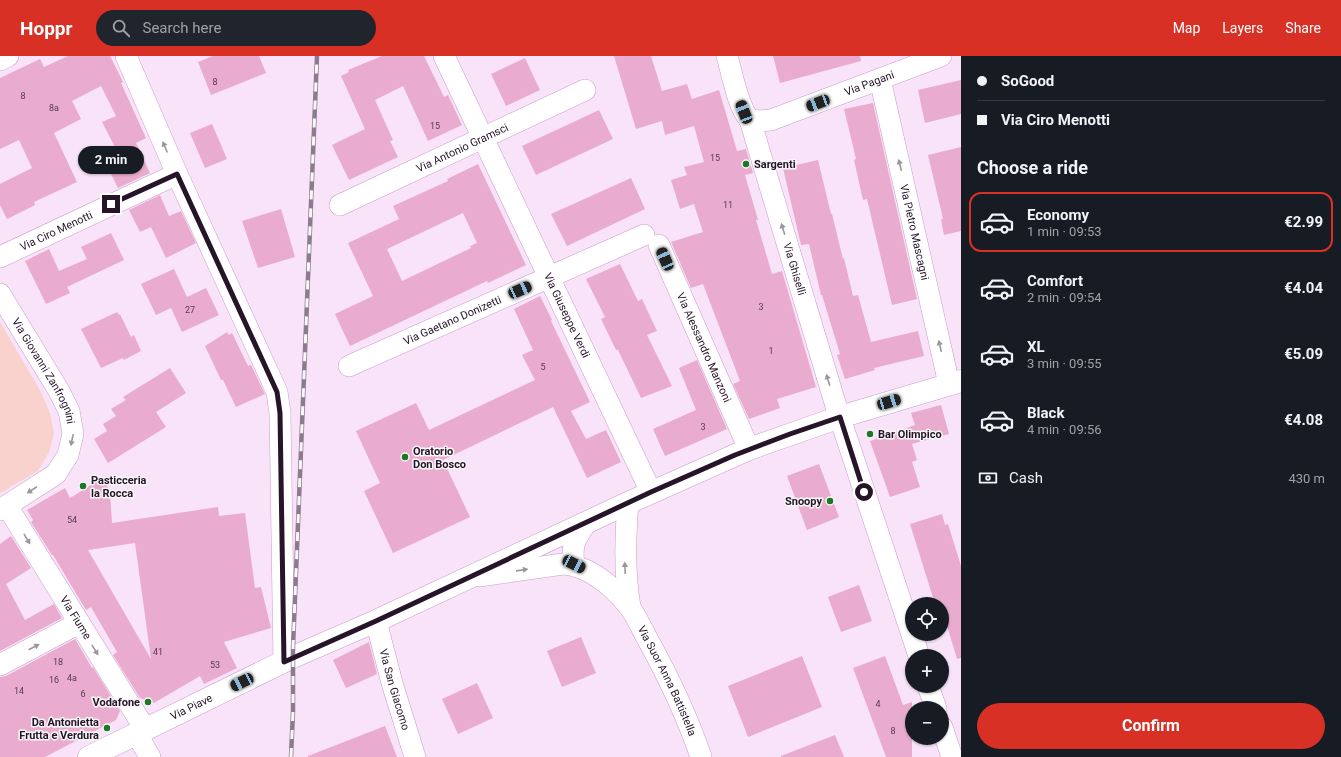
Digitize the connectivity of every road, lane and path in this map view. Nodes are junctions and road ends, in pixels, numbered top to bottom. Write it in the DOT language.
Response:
graph roads {
  1 [pos="8,56"];
  2 [pos="126,56"];
  3 [pos="444,56"];
  4 [pos="727,56"];
  5 [pos="941,56"];
  6 [pos="0,60"];
  7 [pos="880,79"];
  8 [pos="585,90"];
  9 [pos="750,120"];
  10 [pos="482,138"];
  11 [pos="177,174"];
  12 [pos="340,205"];
  13 [pos="652,240"];
  14 [pos="0,257"];
  15 [pos="549,277"];
  16 [pos="0,294"];
  17 [pos="349,366"];
  18 [pos="955,383"];
  19 [pos="840,417"];
  20 [pos="749,449"];
  21 [pos="651,492"];
  22 [pos="628,503"];
  23 [pos="4,508"];
  24 [pos="586,523"];
  25 [pos="574,564"];
  26 [pos="470,577"];
  27 [pos="630,607"];
  28 [pos="376,621"];
  29 [pos="79,623"];
  30 [pos="916,649"];
  31 [pos="288,659"];
  32 [pos="0,665"];
  33 [pos="140,731"];
  34 [pos="948,745"];
  35 [pos="90,757"];
  36 [pos="150,757"];
  37 [pos="415,757"];
  38 [pos="701,757"];
  39 [pos="952,757"];
  1 -- 6 [label="street"];
  11 -- 2 [label="street, one-way"];
  3 -- 10 [label="street, Via Giuseppe Verdi"];
  4 -- 9 [label="street, Via Ghiselli"];
  5 -- 7 [label="street, Via Pagani"];
  7 -- 9 [label="street, Via Pagani"];
  18 -- 7 [label="street, Via Pietro Mascagni, one-way"];
  8 -- 10 [label="street, Via Antonio Gramsci"];
  19 -- 9 [label="street, Via Ghiselli, one-way"];
  10 -- 12 [label="street, Via Antonio Gramsci"];
  10 -- 15 [label="street, Via Giuseppe Verdi"];
  11 -- 14 [label="street, Via Ciro Menotti"];
  11 -- 31 [label="street"];
  13 -- 15 [label="street, Via Gaetano Donizetti"];
  13 -- 20 [label="street, Via Alessandro Manzoni"];
  15 -- 17 [label="street, Via Gaetano Donizetti"];
  15 -- 21 [label="street, Via Giuseppe Verdi"];
  16 -- 23 [label="street, Via Giovanni Zanfrognini, one-way"];
  18 -- 19 [label="street, Via Piave"];
  19 -- 20 [label="street, Via Piave"];
  19 -- 30 [label="street, Via Ghiselli"];
  20 -- 21 [label="street, Via Piave"];
  21 -- 22 [label="street, Via Piave"];
  22 -- 24 [label="street, Via Piave"];
  27 -- 22 [label="street, one-way"];
  23 -- 29 [label="street, Via Fiume, one-way"];
  24 -- 25 [label="street"];
  24 -- 26 [label="street, Via Piave"];
  26 -- 25 [label="street, one-way"];
  25 -- 27 [label="street"];
  26 -- 28 [label="street, Via Piave"];
  27 -- 38 [label="street, Via Suor Anna Battistella"];
  28 -- 31 [label="street, Via Piave"];
  28 -- 37 [label="street, Via San Giacomo"];
  32 -- 29 [label="street, one-way"];
  29 -- 33 [label="street, Via Fiume, one-way"];
  31 -- 33 [label="street, Via Piave"];
  33 -- 35 [label="street, Via Piave"];
  33 -- 36 [label="street, Via Fiume"];
  34 -- 39 [label="street"];
}
